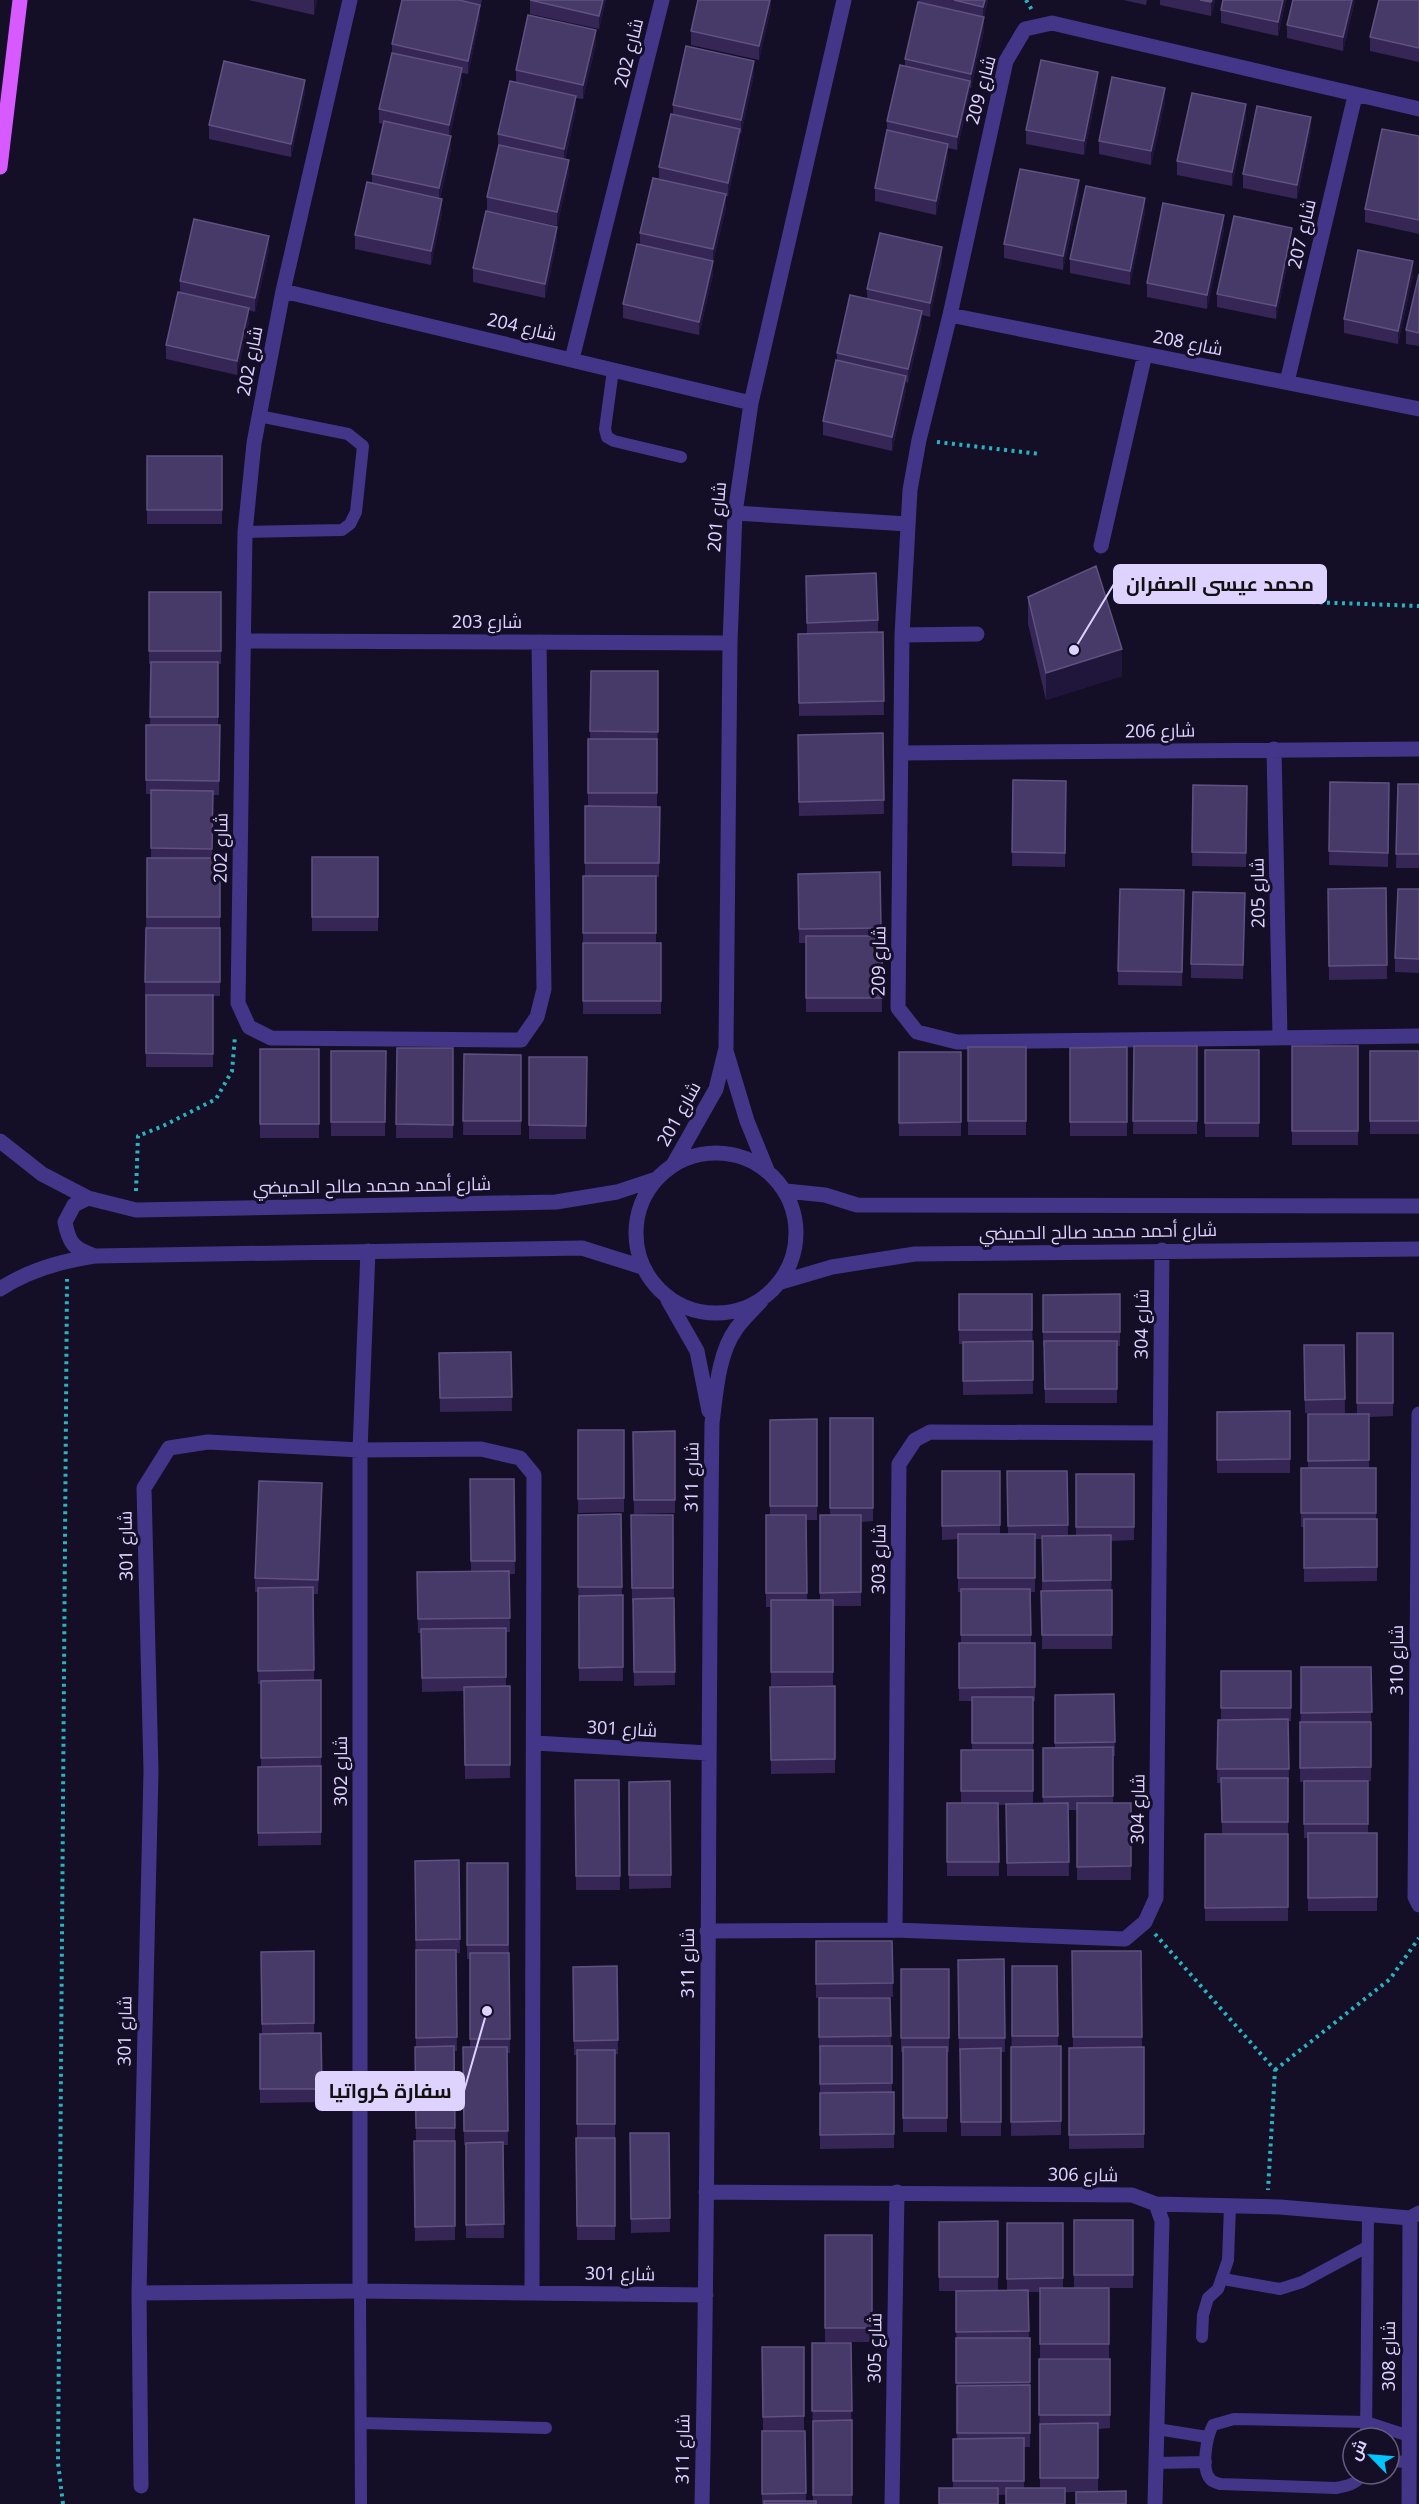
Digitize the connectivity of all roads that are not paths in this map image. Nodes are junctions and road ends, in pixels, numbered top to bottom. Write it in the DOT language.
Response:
graph roads {
  1 [pos="20,0"];
  2 [pos="350,0"];
  3 [pos="662,0"];
  4 [pos="843,0"];
  5 [pos="1355,96"];
  6 [pos="1419,109"];
  7 [pos="0,167"];
  8 [pos="283,291"];
  9 [pos="950,315"];
  10 [pos="1145,354"];
  11 [pos="572,359"];
  12 [pos="613,370"];
  13 [pos="1287,382"];
  14 [pos="751,403"];
  15 [pos="1419,410"];
  16 [pos="260,416"];
  17 [pos="681,457"];
  18 [pos="735,513"];
  19 [pos="907,524"];
  20 [pos="245,532"];
  21 [pos="1101,546"];
  22 [pos="902,634"];
  23 [pos="977,634"];
  24 [pos="244,641"];
  25 [pos="539,642"];
  26 [pos="730,644"];
  27 [pos="1274,749"];
  28 [pos="1419,749"];
  29 [pos="902,753"];
  30 [pos="1419,1036"];
  31 [pos="1280,1037"];
  32 [pos="726,1048"];
  33 [pos="0,1140"];
  34 [pos="673,1165"];
  35 [pos="767,1170"];
  36 [pos="656,1179"];
  37 [pos="786,1191"];
  38 [pos="88,1198"];
  39 [pos="1419,1206"];
  40 [pos="1419,1249"];
  41 [pos="1162,1250"];
  42 [pos="368,1251"];
  43 [pos="95,1256"];
  44 [pos="642,1267"];
  45 [pos="781,1282"];
  46 [pos="0,1289"];
  47 [pos="666,1297"];
  48 [pos="761,1301"];
  49 [pos="1419,1414"];
  50 [pos="712,1423"];
  51 [pos="1160,1433"];
  52 [pos="1418,1438"];
  53 [pos="360,1450"];
  54 [pos="534,1743"];
  55 [pos="708,1753"];
  56 [pos="1419,1905"];
  57 [pos="895,1930"];
  58 [pos="707,1931"];
  59 [pos="706,2192"];
  60 [pos="897,2192"];
  61 [pos="1156,2204"];
  62 [pos="1230,2206"];
  63 [pos="1368,2215"];
  64 [pos="1414,2215"];
  65 [pos="1368,2247"];
  66 [pos="1223,2279"];
  67 [pos="360,2291"];
  68 [pos="532,2292"];
  69 [pos="139,2293"];
  70 [pos="706,2295"];
  71 [pos="1202,2337"];
  72 [pos="1366,2422"];
  73 [pos="361,2423"];
  74 [pos="1366,2426"];
  75 [pos="546,2428"];
  76 [pos="1157,2429"];
  77 [pos="1409,2436"];
  78 [pos="1207,2437"];
  79 [pos="1206,2462"];
  80 [pos="1401,2462"];
  81 [pos="1409,2462"];
  82 [pos="1156,2463"];
  83 [pos="141,2486"];
  84 [pos="1348,2486"];
  85 [pos="361,2504"];
  86 [pos="702,2504"];
  87 [pos="892,2504"];
  88 [pos="1155,2504"];
  89 [pos="1409,2504"];
  1 -- 7 [label="main road"];
  2 -- 8 [label="street, شارع 202"];
  3 -- 11 [label="street, شارع 202"];
  4 -- 14 [label="street, شارع 201"];
  5 -- 6 [label="street, شارع 209"];
  5 -- 9 [label="street, شارع 209"];
  5 -- 13 [label="street, شارع 207"];
  8 -- 11 [label="street, شارع 204"];
  8 -- 16 [label="street, شارع 202"];
  9 -- 10 [label="street, شارع 208"];
  9 -- 19 [label="street, شارع 209"];
  10 -- 13 [label="street, شارع 208"];
  10 -- 21 [label="street"];
  11 -- 12 [label="street, شارع 204"];
  12 -- 14 [label="street, شارع 204"];
  12 -- 17 [label="lane"];
  13 -- 15 [label="street, شارع 208"];
  14 -- 18 [label="street, شارع 201"];
  16 -- 20 [label="street, شارع 202"];
  16 -- 20 [label="lane"];
  18 -- 19 [label="street"];
  18 -- 26 [label="street, شارع 201"];
  19 -- 22 [label="street, شارع 209"];
  20 -- 24 [label="street, شارع 202"];
  22 -- 23 [label="street"];
  22 -- 29 [label="street, شارع 209"];
  24 -- 25 [label="street, شارع 203"];
  24 -- 25 [label="street, شارع 202"];
  25 -- 26 [label="street, شارع 203"];
  26 -- 32 [label="street, شارع 201"];
  27 -- 28 [label="street, شارع 206"];
  27 -- 29 [label="street, شارع 206"];
  27 -- 31 [label="street, شارع 205"];
  29 -- 31 [label="street, شارع 209"];
  30 -- 31 [label="street, شارع 209"];
  32 -- 34 [label="street, شارع 201"];
  32 -- 35 [label="street, شارع 201"];
  33 -- 38 [label="street, شارع أحمد محمد صالح الحميضي"];
  34 -- 35 [label="street"];
  34 -- 36 [label="street"];
  35 -- 37 [label="street"];
  36 -- 38 [label="street, شارع أحمد محمد صالح الحميضي"];
  36 -- 44 [label="street"];
  37 -- 39 [label="street, شارع أحمد محمد صالح الحميضي"];
  37 -- 45 [label="street"];
  38 -- 43 [label="street"];
  40 -- 41 [label="street, شارع أحمد محمد صالح الحميضي"];
  41 -- 45 [label="street, شارع أحمد محمد صالح الحميضي"];
  41 -- 51 [label="street, شارع 304"];
  42 -- 43 [label="street"];
  42 -- 44 [label="street"];
  42 -- 53 [label="street, شارع 302"];
  43 -- 46 [label="street"];
  44 -- 47 [label="street"];
  45 -- 48 [label="street"];
  47 -- 48 [label="street"];
  47 -- 50 [label="street, شارع 311"];
  48 -- 50 [label="street, شارع 311"];
  49 -- 52 [label="street, شارع 310"];
  50 -- 55 [label="street, شارع 311"];
  51 -- 57 [label="street, شارع 303"];
  51 -- 57 [label="street, شارع 304"];
  52 -- 56 [label="street, شارع 310"];
  53 -- 54 [label="street, شارع 301"];
  53 -- 67 [label="street, شارع 302"];
  53 -- 69 [label="street, شارع 301"];
  54 -- 55 [label="street, شارع 301"];
  54 -- 68 [label="street, شارع 301"];
  55 -- 58 [label="street, شارع 311"];
  57 -- 58 [label="street"];
  58 -- 59 [label="street, شارع 311"];
  59 -- 60 [label="street, شارع 306"];
  59 -- 70 [label="street, شارع 311"];
  60 -- 61 [label="street, شارع 306"];
  60 -- 87 [label="street, شارع 305"];
  61 -- 62 [label="street, شارع 306"];
  61 -- 76 [label="street"];
  62 -- 63 [label="street, شارع 306"];
  62 -- 66 [label="lane"];
  63 -- 64 [label="street, شارع 306"];
  63 -- 65 [label="lane"];
  64 -- 77 [label="street, شارع 308"];
  65 -- 66 [label="lane"];
  65 -- 72 [label="lane"];
  66 -- 71 [label="lane"];
  67 -- 68 [label="street, شارع 301"];
  67 -- 69 [label="street, شارع 301"];
  67 -- 73 [label="lane"];
  68 -- 70 [label="street, شارع 301"];
  69 -- 83 [label="street, شارع 301"];
  70 -- 86 [label="street, شارع 311"];
  72 -- 74 [label="lane"];
  72 -- 77 [label="lane"];
  72 -- 78 [label="lane"];
  73 -- 75 [label="lane"];
  73 -- 85 [label="lane"];
  76 -- 78 [label="lane"];
  76 -- 82 [label="street"];
  77 -- 81 [label="street, شارع 308"];
  78 -- 79 [label="lane"];
  79 -- 82 [label="lane"];
  79 -- 84 [label="lane"];
  80 -- 81 [label="lane"];
  81 -- 89 [label="street, شارع 308"];
  82 -- 88 [label="street"];
}
